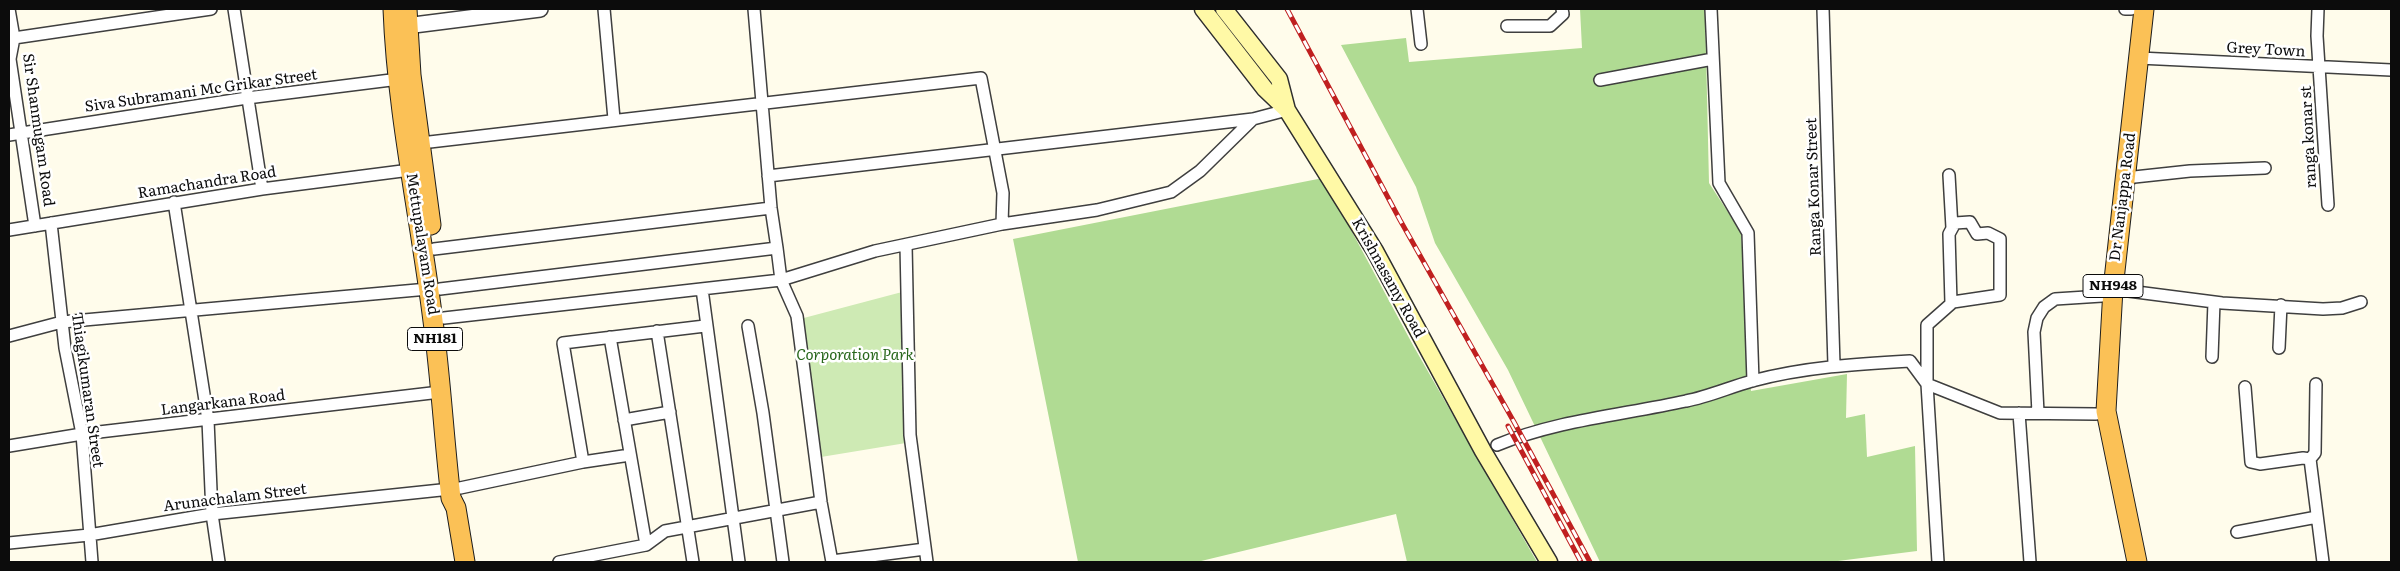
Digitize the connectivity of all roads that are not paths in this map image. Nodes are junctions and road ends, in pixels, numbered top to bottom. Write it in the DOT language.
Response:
graph roads {
  1 [pos="9,9"];
  2 [pos="211,9"];
  3 [pos="234,9"];
  4 [pos="540,9"];
  5 [pos="604,9"];
  6 [pos="754,9"];
  7 [pos="1203,9"];
  8 [pos="1224,9"];
  9 [pos="1417,9"];
  10 [pos="1562,9"];
  11 [pos="1710,9"];
  12 [pos="1823,9"];
  13 [pos="2125,9"];
  14 [pos="2131,9"];
  15 [pos="2144,9"];
  16 [pos="2318,9"];
  17 [pos="401,17"];
  18 [pos="1507,26"];
  19 [pos="14,38"];
  20 [pos="1421,44"];
  21 [pos="2139,58"];
  22 [pos="9,59"];
  23 [pos="1713,59"];
  24 [pos="2321,68"];
  25 [pos="2391,70"];
  26 [pos="398,79"];
  27 [pos="1600,80"];
  28 [pos="247,98"];
  29 [pos="764,104"];
  30 [pos="1287,110"];
  31 [pos="614,119"];
  32 [pos="1253,119"];
  33 [pos="22,133"];
  34 [pos="9,135"];
  35 [pos="421,143"];
  36 [pos="995,149"];
  37 [pos="2265,168"];
  38 [pos="410,170"];
  39 [pos="1949,175"];
  40 [pos="768,176"];
  41 [pos="2125,178"];
  42 [pos="262,189"];
  43 [pos="174,202"];
  44 [pos="2328,205"];
  45 [pos="771,208"];
  46 [pos="51,223"];
  47 [pos="1002,224"];
  48 [pos="35,226"];
  49 [pos="1952,228"];
  50 [pos="9,230"];
  51 [pos="906,245"];
  52 [pos="777,248"];
  53 [pos="434,249"];
  54 [pos="781,280"];
  55 [pos="434,289"];
  56 [pos="702,289"];
  57 [pos="2108,293"];
  58 [pos="2214,302"];
  59 [pos="2361,302"];
  60 [pos="1951,303"];
  61 [pos="2281,305"];
  62 [pos="190,312"];
  63 [pos="444,318"];
  64 [pos="62,322"];
  65 [pos="705,326"];
  66 [pos="748,326"];
  67 [pos="657,331"];
  68 [pos="9,336"];
  69 [pos="610,337"];
  70 [pos="2279,348"];
  71 [pos="2212,357"];
  72 [pos="1834,365"];
  73 [pos="1753,381"];
  74 [pos="1926,384"];
  75 [pos="2316,384"];
  76 [pos="2245,387"];
  77 [pos="440,392"];
  78 [pos="670,412"];
  79 [pos="2020,413"];
  80 [pos="2038,413"];
  81 [pos="2096,414"];
  82 [pos="208,420"];
  83 [pos="624,420"];
  84 [pos="82,434"];
  85 [pos="1497,445"];
  86 [pos="9,446"];
  87 [pos="630,455"];
  88 [pos="2310,459"];
  89 [pos="583,462"];
  90 [pos="458,488"];
  91 [pos="821,502"];
  92 [pos="775,510"];
  93 [pos="212,514"];
  94 [pos="2317,517"];
  95 [pos="732,518"];
  96 [pos="688,527"];
  97 [pos="2237,532"];
  98 [pos="89,535"];
  99 [pos="9,543"];
  100 [pos="646,545"];
  101 [pos="925,549"];
  102 [pos="596,558"];
  103 [pos="832,561"];
  104 [pos="92,562"];
  105 [pos="220,562"];
  106 [pos="465,562"];
  107 [pos="559,562"];
  108 [pos="693,562"];
  109 [pos="739,562"];
  110 [pos="783,562"];
  111 [pos="927,562"];
  112 [pos="1549,562"];
  113 [pos="1938,562"];
  114 [pos="2030,562"];
  115 [pos="2127,562"];
  116 [pos="2137,562"];
  117 [pos="2324,562"];
  1 -- 19 [label="street, Sir Shanmugam Road"];
  2 -- 19 [label="street"];
  3 -- 28 [label="street"];
  4 -- 17 [label="street"];
  5 -- 31 [label="street"];
  6 -- 29 [label="street"];
  7 -- 30 [label="main road, Krishnasamy Road"];
  8 -- 30 [label="main road"];
  9 -- 20 [label="street"];
  10 -- 18 [label="street"];
  11 -- 23 [label="street"];
  12 -- 72 [label="street, Ranga Konar Street"];
  13 -- 14 [label="street"];
  14 -- 57 [label="highway, Dr Nanjappa Road / NH948"];
  15 -- 21 [label="highway, Dr Nanjappa Road / NH948"];
  16 -- 24 [label="street, ranga konar st"];
  17 -- 26 [label="highway, Mettupalayam Road / NH181"];
  17 -- 35 [label="highway, Mettupalayam Road / NH181"];
  19 -- 22 [label="street, Sir Shanmugam Road"];
  21 -- 24 [label="street, Grey Town"];
  21 -- 41 [label="highway, Dr Nanjappa Road / NH948"];
  22 -- 33 [label="street, Sir Shanmugam Road"];
  23 -- 27 [label="street"];
  23 -- 73 [label="street"];
  24 -- 25 [label="street, Grey Town"];
  24 -- 44 [label="street, ranga konar st"];
  26 -- 28 [label="street, Siva Subramani Mc Grikar Street"];
  26 -- 38 [label="highway, Mettupalayam Road / NH181"];
  28 -- 33 [label="street, Siva Subramani Mc Grikar Street"];
  28 -- 42 [label="street"];
  29 -- 31 [label="street"];
  29 -- 36 [label="street"];
  29 -- 40 [label="street"];
  30 -- 32 [label="street"];
  30 -- 112 [label="main road, Krishnasamy Road"];
  31 -- 35 [label="street"];
  32 -- 36 [label="street"];
  32 -- 47 [label="street"];
  33 -- 34 [label="street, Siva Subramani Mc Grikar Street"];
  33 -- 48 [label="street, Sir Shanmugam Road"];
  35 -- 53 [label="highway, Mettupalayam Road / NH181"];
  36 -- 40 [label="street"];
  36 -- 47 [label="street"];
  37 -- 41 [label="street"];
  38 -- 42 [label="street, Ramachandra Road"];
  38 -- 55 [label="highway, Mettupalayam Road / NH181"];
  39 -- 49 [label="street"];
  40 -- 45 [label="street"];
  41 -- 57 [label="highway, Dr Nanjappa Road / NH948"];
  42 -- 43 [label="street, Ramachandra Road"];
  43 -- 46 [label="street, Ramachandra Road"];
  43 -- 62 [label="street"];
  45 -- 52 [label="street"];
  45 -- 53 [label="street"];
  46 -- 48 [label="street, Ramachandra Road"];
  46 -- 64 [label="street, Thiagikumaran Street"];
  47 -- 51 [label="street"];
  48 -- 50 [label="street, Ramachandra Road"];
  49 -- 60 [label="street"];
  49 -- 60 [label="street"];
  51 -- 54 [label="street"];
  51 -- 101 [label="street"];
  52 -- 54 [label="street"];
  52 -- 55 [label="street"];
  53 -- 55 [label="highway, Mettupalayam Road / NH181"];
  54 -- 56 [label="street"];
  54 -- 91 [label="street"];
  55 -- 62 [label="street"];
  55 -- 63 [label="highway, Mettupalayam Road / NH181"];
  55 -- 77 [label="highway, Mettupalayam Road / NH181"];
  56 -- 63 [label="street"];
  56 -- 65 [label="street"];
  57 -- 58 [label="street"];
  57 -- 80 [label="street"];
  57 -- 81 [label="highway, Dr Nanjappa Road / NH948"];
  57 -- 116 [label="highway, Dr Nanjappa Road / NH948"];
  58 -- 61 [label="street"];
  58 -- 71 [label="street"];
  59 -- 61 [label="street"];
  60 -- 74 [label="street"];
  61 -- 70 [label="street"];
  62 -- 64 [label="street"];
  62 -- 82 [label="street"];
  63 -- 90 [label="highway, Mettupalayam Road / NH181"];
  64 -- 68 [label="street"];
  64 -- 84 [label="street, Thiagikumaran Street"];
  65 -- 67 [label="street"];
  65 -- 95 [label="street"];
  66 -- 92 [label="street"];
  67 -- 69 [label="street"];
  67 -- 78 [label="street"];
  69 -- 83 [label="street"];
  69 -- 89 [label="street"];
  72 -- 73 [label="street"];
  72 -- 74 [label="street"];
  73 -- 85 [label="street"];
  74 -- 79 [label="street"];
  74 -- 113 [label="street"];
  75 -- 88 [label="street"];
  76 -- 88 [label="street"];
  77 -- 82 [label="street, Langarkana Road"];
  77 -- 90 [label="highway, Mettupalayam Road / NH181"];
  78 -- 83 [label="street"];
  78 -- 96 [label="street"];
  79 -- 80 [label="street"];
  79 -- 114 [label="street"];
  80 -- 81 [label="street"];
  81 -- 115 [label="highway, Dr Nanjappa Road / NH948"];
  82 -- 84 [label="street, Langarkana Road"];
  82 -- 93 [label="street"];
  83 -- 87 [label="street"];
  84 -- 86 [label="street, Langarkana Road"];
  84 -- 98 [label="street, Thiagikumaran Street"];
  87 -- 89 [label="street, Arunachalam Street"];
  87 -- 100 [label="street"];
  88 -- 94 [label="street"];
  89 -- 90 [label="street, Arunachalam Street"];
  90 -- 93 [label="street, Arunachalam Street"];
  90 -- 106 [label="highway, Mettupalayam Road / NH181"];
  91 -- 92 [label="street"];
  91 -- 103 [label="street"];
  92 -- 95 [label="street"];
  92 -- 110 [label="street"];
  93 -- 98 [label="street, Arunachalam Street"];
  93 -- 105 [label="street"];
  94 -- 97 [label="street"];
  94 -- 117 [label="street"];
  95 -- 96 [label="street"];
  95 -- 109 [label="street"];
  96 -- 100 [label="street"];
  96 -- 108 [label="street"];
  98 -- 99 [label="street, Arunachalam Street"];
  98 -- 104 [label="street, Thiagikumaran Street"];
  100 -- 102 [label="street"];
  101 -- 103 [label="street"];
  101 -- 111 [label="street"];
  102 -- 107 [label="street"];
}
